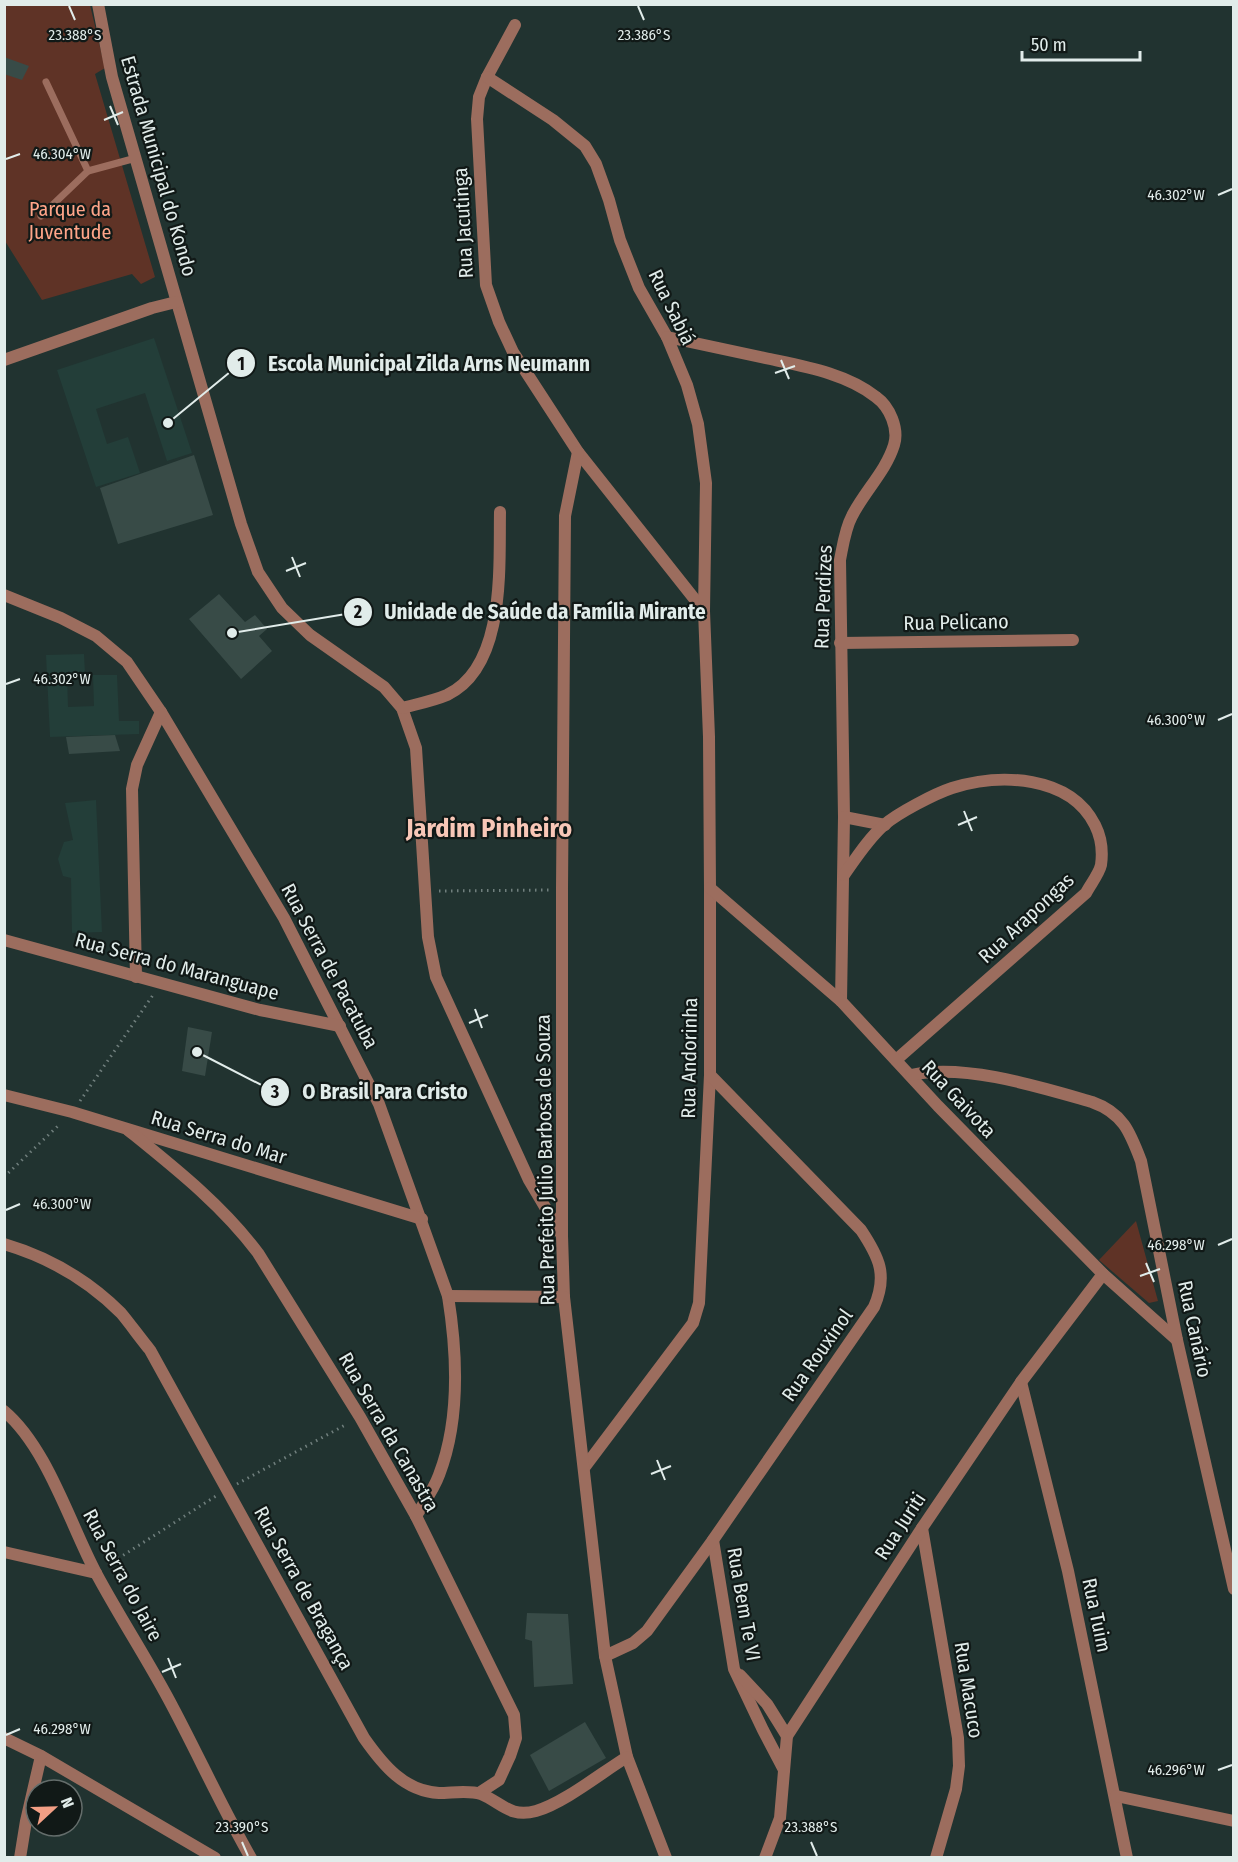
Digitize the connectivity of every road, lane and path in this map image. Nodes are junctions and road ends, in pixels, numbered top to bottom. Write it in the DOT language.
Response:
graph roads {
  1 [pos="98,4"];
  2 [pos="515,25"];
  3 [pos="487,77"];
  4 [pos="46,82"];
  5 [pos="136,158"];
  6 [pos="88,171"];
  7 [pos="41,216"];
  8 [pos="176,302"];
  9 [pos="667,337"];
  10 [pos="4,360"];
  11 [pos="578,452"];
  12 [pos="500,512"];
  13 [pos="4,595"];
  14 [pos="704,610"];
  15 [pos="1073,640"];
  16 [pos="840,643"];
  17 [pos="402,708"];
  18 [pos="161,712"];
  19 [pos="844,818"];
  20 [pos="885,825"];
  21 [pos="844,875"];
  22 [pos="710,888"];
  23 [pos="562,889"];
  24 [pos="425,891"];
  25 [pos="4,940"];
  26 [pos="136,977"];
  27 [pos="161,983"];
  28 [pos="841,1001"];
  29 [pos="340,1026"];
  30 [pos="896,1060"];
  31 [pos="911,1075"];
  32 [pos="710,1076"];
  33 [pos="4,1095"];
  34 [pos="72,1112"];
  35 [pos="128,1130"];
  36 [pos="4,1177"];
  37 [pos="422,1220"];
  38 [pos="562,1236"];
  39 [pos="4,1244"];
  40 [pos="1103,1274"];
  41 [pos="448,1296"];
  42 [pos="564,1297"];
  43 [pos="1177,1340"];
  44 [pos="1021,1382"];
  45 [pos="4,1411"];
  46 [pos="360,1417"];
  47 [pos="584,1468"];
  48 [pos="228,1489"];
  49 [pos="416,1516"];
  50 [pos="922,1528"];
  51 [pos="712,1540"];
  52 [pos="4,1552"];
  53 [pos="96,1573"];
  54 [pos="1233,1589"];
  55 [pos="605,1656"];
  56 [pos="734,1669"];
  57 [pos="787,1736"];
  58 [pos="4,1738"];
  59 [pos="41,1756"];
  60 [pos="627,1757"];
  61 [pos="785,1771"];
  62 [pos="479,1793"];
  63 [pos="1116,1796"];
  64 [pos="1233,1821"];
  65 [pos="20,1857"];
  66 [pos="215,1857"];
  67 [pos="251,1857"];
  68 [pos="666,1857"];
  69 [pos="765,1857"];
  70 [pos="936,1857"];
  71 [pos="1127,1857"];
  1 -- 5 [label="street, Estrada Municipal do Kondo"];
  2 -- 3 [label="street, Rua Jacutinga"];
  3 -- 9 [label="street, Rua Sabiá"];
  3 -- 11 [label="street, Rua Jacutinga"];
  4 -- 6 [label="lane"];
  5 -- 6 [label="lane"];
  5 -- 8 [label="street, Estrada Municipal do Kondo"];
  6 -- 7 [label="lane"];
  8 -- 10 [label="street"];
  8 -- 17 [label="street, Estrada Municipal do Kondo"];
  9 -- 14 [label="street, Rua Sabiá"];
  9 -- 16 [label="street, Rua Perdizes"];
  11 -- 14 [label="street, Rua Jacutinga"];
  11 -- 23 [label="street, Rua Prefeito Júlio Barbosa de Souza"];
  12 -- 17 [label="street"];
  13 -- 18 [label="street, Rua Serra de Pacatuba"];
  14 -- 22 [label="street, Rua Andorinha"];
  15 -- 16 [label="street, Rua Pelicano"];
  16 -- 19 [label="street, Rua Perdizes"];
  17 -- 24 [label="street"];
  18 -- 26 [label="street"];
  18 -- 29 [label="street, Rua Serra de Pacatuba"];
  19 -- 20 [label="street"];
  19 -- 21 [label="street, Rua Perdizes"];
  20 -- 21 [label="street, Rua Arapongas"];
  20 -- 30 [label="street, Rua Arapongas"];
  21 -- 28 [label="street, Rua Perdizes"];
  22 -- 28 [label="street, Rua Gaivota"];
  22 -- 32 [label="street, Rua Andorinha"];
  23 -- 24 [label="path"];
  23 -- 38 [label="street, Rua Prefeito Júlio Barbosa de Souza"];
  24 -- 38 [label="street"];
  25 -- 26 [label="street, Rua Serra do Maranguape"];
  26 -- 27 [label="street, Rua Serra do Maranguape"];
  27 -- 29 [label="street, Rua Serra do Maranguape"];
  27 -- 34 [label="path"];
  28 -- 30 [label="street, Rua Gaivota"];
  29 -- 37 [label="street, Rua Serra de Pacatuba"];
  30 -- 31 [label="street, Rua Gaivota"];
  31 -- 40 [label="street, Rua Gaivota"];
  31 -- 43 [label="street, Rua Canário"];
  32 -- 47 [label="street, Rua Andorinha"];
  32 -- 51 [label="street, Rua Rouxinol"];
  33 -- 34 [label="street, Rua Serra do Mar"];
  34 -- 35 [label="street, Rua Serra do Mar"];
  34 -- 36 [label="path"];
  35 -- 37 [label="street, Rua Serra do Mar"];
  35 -- 46 [label="street, Rua Serra da Canastra"];
  37 -- 41 [label="street, Rua Serra de Pacatuba"];
  38 -- 42 [label="street, Rua Prefeito Júlio Barbosa de Souza"];
  39 -- 48 [label="street, Rua Serra de Bragança"];
  40 -- 43 [label="street, Rua Gaivota"];
  40 -- 44 [label="street, Rua Juriti"];
  41 -- 42 [label="street"];
  41 -- 49 [label="street, Rua Serra de Pacatuba"];
  42 -- 47 [label="street, Rua Prefeito Júlio Barbosa de Souza"];
  43 -- 54 [label="street, Rua Canário"];
  44 -- 50 [label="street, Rua Juriti"];
  44 -- 63 [label="street, Rua Tuim"];
  45 -- 53 [label="street, Rua Serra do Jaire"];
  46 -- 48 [label="path"];
  46 -- 49 [label="street, Rua Serra da Canastra"];
  47 -- 55 [label="street, Rua Prefeito Júlio Barbosa de Souza"];
  48 -- 53 [label="path"];
  48 -- 62 [label="street, Rua Serra de Bragança"];
  49 -- 62 [label="street, Rua Serra da Canastra"];
  50 -- 57 [label="street, Rua Juriti"];
  50 -- 70 [label="street, Rua Macuco"];
  51 -- 55 [label="street, Rua Rouxinol"];
  51 -- 56 [label="street, Rua Bem Te VI"];
  52 -- 53 [label="street"];
  53 -- 67 [label="street, Rua Serra do Jaire"];
  55 -- 60 [label="street, Rua Prefeito Júlio Barbosa de Souza"];
  56 -- 57 [label="street"];
  56 -- 61 [label="street, Rua Bem Te VI"];
  57 -- 61 [label="street"];
  58 -- 59 [label="street"];
  59 -- 65 [label="street"];
  59 -- 66 [label="street"];
  60 -- 62 [label="street, Rua Serra de Bragança"];
  60 -- 68 [label="street, Rua Prefeito Júlio Barbosa de Souza"];
  61 -- 69 [label="street"];
  63 -- 64 [label="street"];
  63 -- 71 [label="street, Rua Tuim"];
}
